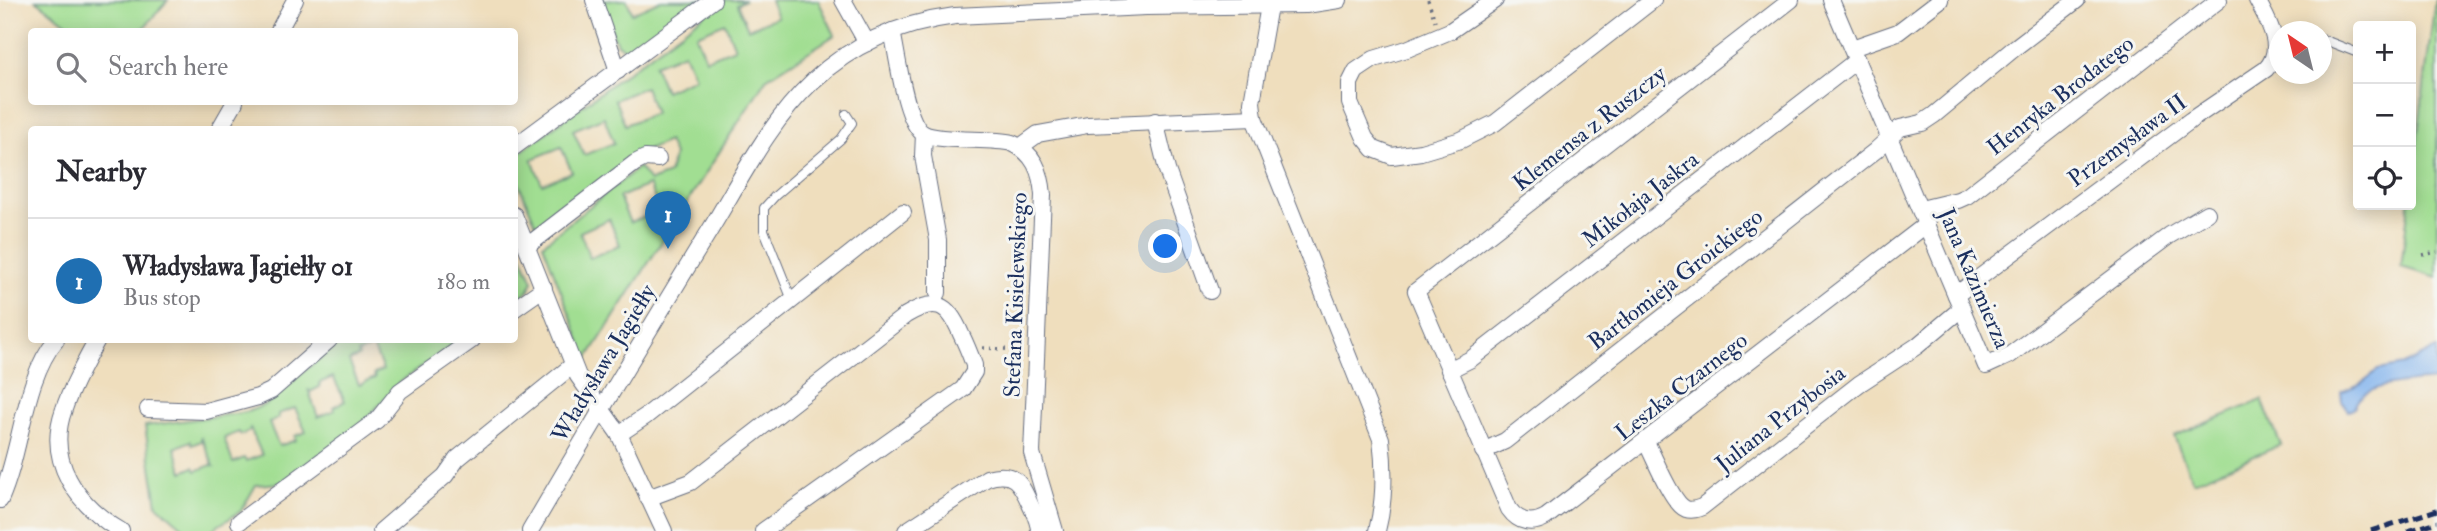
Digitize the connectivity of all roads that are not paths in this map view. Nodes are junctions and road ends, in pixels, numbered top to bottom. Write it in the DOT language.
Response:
graph roads {
  1 [pos="295,0"];
  2 [pos="594,0"];
  3 [pos="713,0"];
  4 [pos="843,0"];
  5 [pos="1339,0"];
  6 [pos="1495,0"];
  7 [pos="1653,0"];
  8 [pos="1791,0"];
  9 [pos="1831,0"];
  10 [pos="1940,0"];
  11 [pos="2077,0"];
  12 [pos="2219,0"];
  13 [pos="2257,0"];
  14 [pos="1270,2"];
  15 [pos="2269,27"];
  16 [pos="280,28"];
  17 [pos="892,31"];
  18 [pos="867,43"];
  19 [pos="2332,43"];
  20 [pos="2353,50"];
  21 [pos="1855,54"];
  22 [pos="2269,65"];
  23 [pos="618,71"];
  24 [pos="233,105"];
  25 [pos="846,114"];
  26 [pos="1254,118"];
  27 [pos="1155,121"];
  28 [pos="221,126"];
  29 [pos="924,134"];
  30 [pos="1890,138"];
  31 [pos="518,145"];
  32 [pos="1020,146"];
  33 [pos="659,159"];
  34 [pos="903,212"];
  35 [pos="2207,213"];
  36 [pos="1924,217"];
  37 [pos="518,225"];
  38 [pos="527,246"];
  39 [pos="544,288"];
  40 [pos="1210,291"];
  41 [pos="1416,291"];
  42 [pos="938,293"];
  43 [pos="792,300"];
  44 [pos="1959,302"];
  45 [pos="518,306"];
  46 [pos="54,343"];
  47 [pos="96,343"];
  48 [pos="326,343"];
  49 [pos="468,343"];
  50 [pos="573,365"];
  51 [pos="1448,370"];
  52 [pos="148,409"];
  53 [pos="601,409"];
  54 [pos="619,434"];
  55 [pos="1646,442"];
  56 [pos="1483,451"];
  57 [pos="648,498"];
  58 [pos="0,500"];
  59 [pos="239,522"];
  60 [pos="1525,526"];
  61 [pos="121,531"];
  62 [pos="381,531"];
  63 [pos="530,531"];
  64 [pos="664,531"];
  65 [pos="763,531"];
  66 [pos="906,531"];
  67 [pos="1039,531"];
  68 [pos="1055,531"];
  69 [pos="1377,531"];
  1 -- 16 [label="street"];
  2 -- 23 [label="street"];
  3 -- 23 [label="street"];
  4 -- 18 [label="street"];
  5 -- 14 [label="street, Władysława Jagiełły"];
  6 -- 7 [label="street"];
  8 -- 41 [label="street, Klemensa z Ruszczy"];
  9 -- 21 [label="street, Jana Kazimierza"];
  10 -- 21 [label="street, Mikołaja Jaskra"];
  11 -- 30 [label="street, Bartłomieja Groickiego"];
  12 -- 36 [label="street, Henryka Brodatego"];
  13 -- 15 [label="street, Przemysława II"];
  14 -- 17 [label="street, Władysława Jagiełły"];
  14 -- 26 [label="street"];
  17 -- 18 [label="street, Władysława Jagiełły"];
  17 -- 29 [label="street"];
  18 -- 53 [label="street, Władysława Jagiełły"];
  19 -- 20 [label="lane"];
  21 -- 30 [label="street, Jana Kazimierza"];
  21 -- 51 [label="street, Mikołaja Jaskra"];
  22 -- 44 [label="street, Przemysława II"];
  23 -- 31 [label="street"];
  24 -- 28 [label="street"];
  25 -- 43 [label="lane"];
  26 -- 27 [label="street"];
  26 -- 69 [label="street"];
  27 -- 32 [label="street"];
  27 -- 40 [label="street"];
  29 -- 32 [label="street"];
  29 -- 42 [label="street"];
  30 -- 36 [label="street, Jana Kazimierza"];
  30 -- 56 [label="street, Bartłomieja Groickiego"];
  32 -- 68 [label="street, Stefana Kisielewskiego"];
  33 -- 38 [label="street"];
  34 -- 43 [label="street"];
  35 -- 44 [label="street, Jana Kazimierza"];
  36 -- 44 [label="street, Jana Kazimierza"];
  36 -- 55 [label="street, Leszka Czarnego"];
  37 -- 38 [label="street"];
  38 -- 39 [label="street"];
  39 -- 45 [label="street"];
  39 -- 50 [label="street"];
  41 -- 51 [label="street, Leszka Czarnego"];
  43 -- 54 [label="street"];
  44 -- 55 [label="street, Juliana Przybosia"];
  46 -- 58 [label="street"];
  47 -- 61 [label="street"];
  48 -- 52 [label="street"];
  49 -- 59 [label="street"];
  50 -- 53 [label="street"];
  50 -- 62 [label="street"];
  51 -- 56 [label="street, Leszka Czarnego"];
  53 -- 54 [label="street"];
  53 -- 63 [label="street, Władysława Jagiełły"];
  54 -- 57 [label="street"];
  55 -- 60 [label="street, Leszka Czarnego"];
  56 -- 60 [label="street, Leszka Czarnego"];
  57 -- 64 [label="street"];
  57 -- 65 [label="street"];
  66 -- 67 [label="street"];
}
